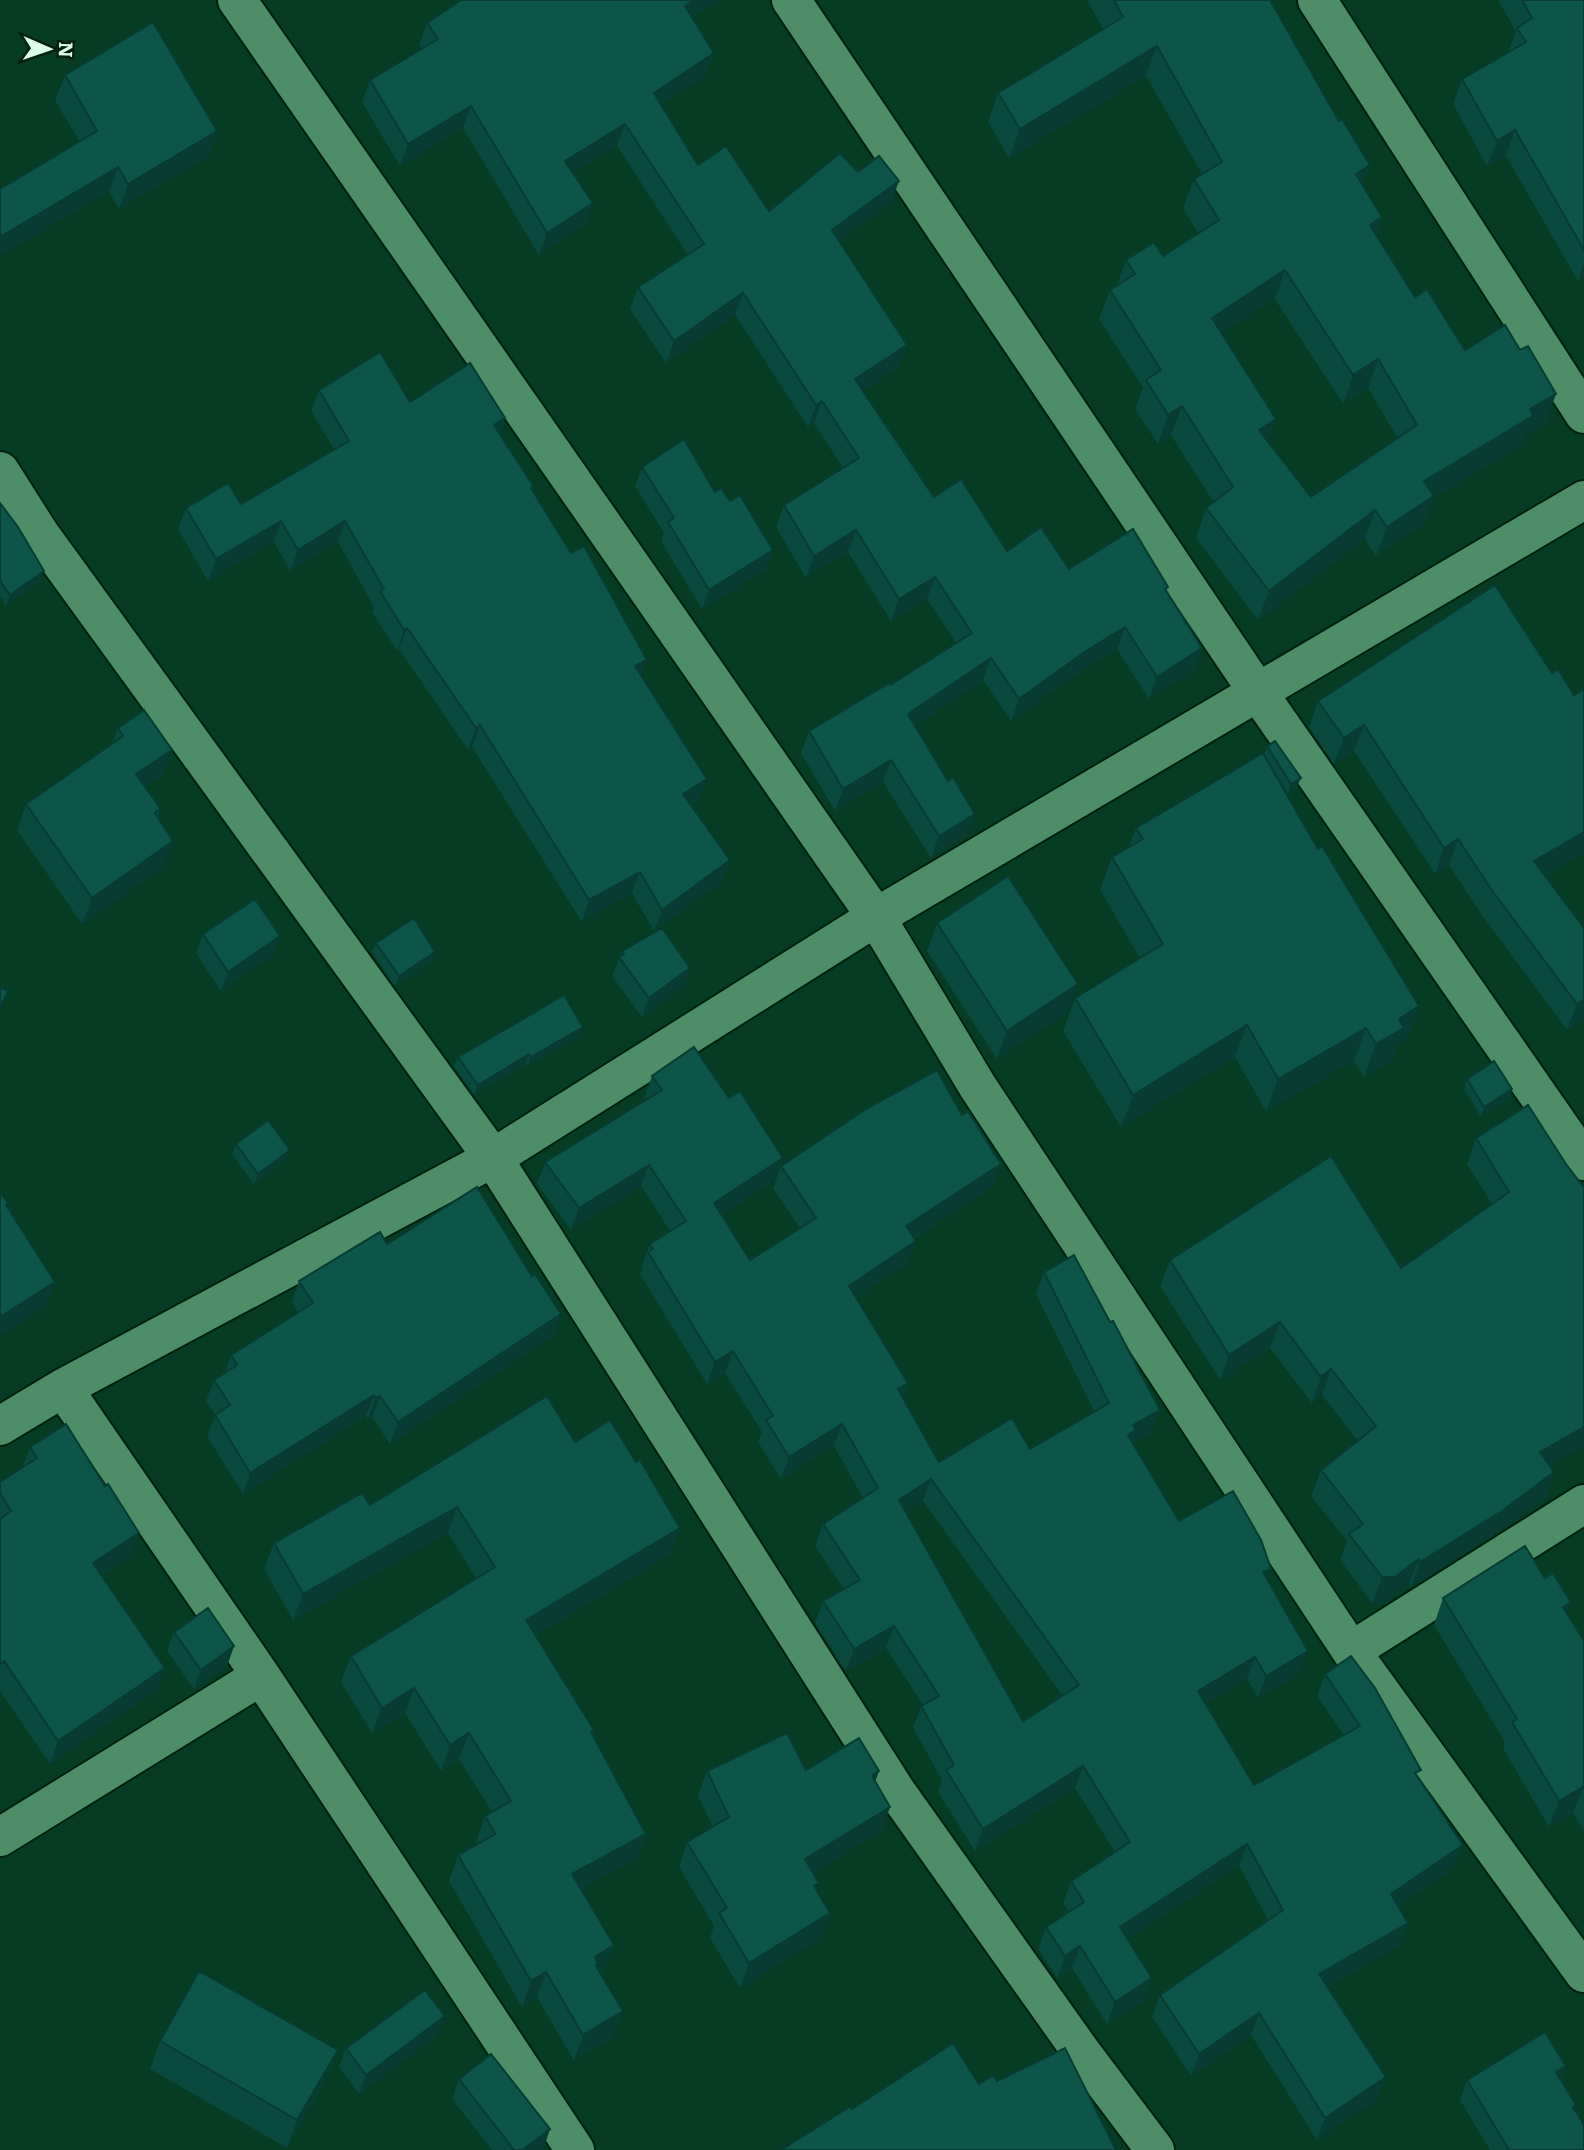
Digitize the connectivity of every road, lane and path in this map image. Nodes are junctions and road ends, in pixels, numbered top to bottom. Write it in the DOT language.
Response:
graph roads {
  1 [pos="237,0"];
  2 [pos="791,0"];
  3 [pos="1317,0"];
  4 [pos="1584,414"];
  5 [pos="0,471"];
  6 [pos="1584,500"];
  7 [pos="1257,691"];
  8 [pos="876,917"];
  9 [pos="493,1158"];
  10 [pos="1584,1161"];
  11 [pos="64,1388"];
  12 [pos="0,1426"];
  13 [pos="1584,1504"];
  14 [pos="1350,1651"];
  15 [pos="261,1676"];
  16 [pos="0,1837"];
  17 [pos="1584,1973"];
  18 [pos="575,2150"];
  19 [pos="1155,2150"];
  1 -- 8 [label="street"];
  2 -- 7 [label="street"];
  3 -- 4 [label="street"];
  5 -- 9 [label="street"];
  6 -- 7 [label="street"];
  7 -- 8 [label="street"];
  7 -- 10 [label="street"];
  8 -- 9 [label="street"];
  8 -- 14 [label="street"];
  9 -- 11 [label="street"];
  9 -- 19 [label="street"];
  11 -- 12 [label="street"];
  11 -- 15 [label="street"];
  13 -- 14 [label="street"];
  14 -- 17 [label="street"];
  15 -- 16 [label="street"];
  15 -- 18 [label="street"];
}
